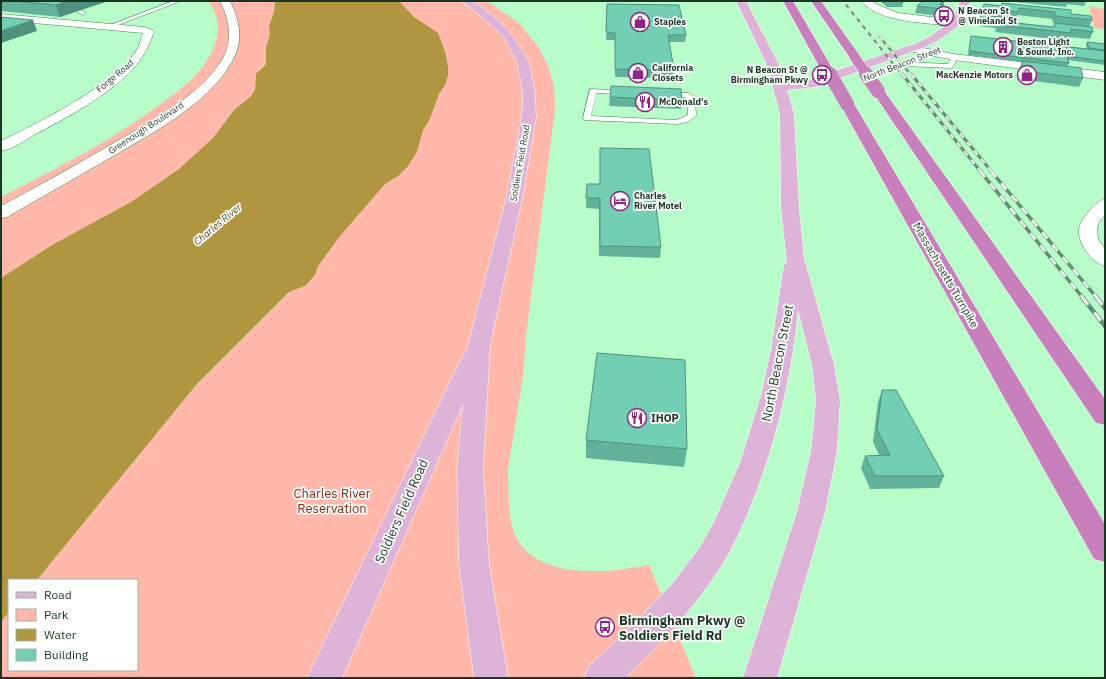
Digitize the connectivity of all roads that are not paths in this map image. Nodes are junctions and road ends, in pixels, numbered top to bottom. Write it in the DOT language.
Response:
graph roads {
  1 [pos="178,1"];
  2 [pos="225,1"];
  3 [pos="467,1"];
  4 [pos="741,1"];
  5 [pos="788,1"];
  6 [pos="816,1"];
  7 [pos="866,1"];
  8 [pos="965,1"];
  9 [pos="1,17"];
  10 [pos="956,23"];
  11 [pos="108,27"];
  12 [pos="913,49"];
  13 [pos="934,53"];
  14 [pos="954,57"];
  15 [pos="903,64"];
  16 [pos="1105,76"];
  17 [pos="850,90"];
  18 [pos="782,92"];
  19 [pos="678,122"];
  20 [pos="1,146"];
  21 [pos="1105,204"];
  22 [pos="1,214"];
  23 [pos="795,258"];
  24 [pos="1105,260"];
  25 [pos="479,345"];
  26 [pos="1105,417"];
  27 [pos="1105,550"];
  28 [pos="324,678"];
  29 [pos="491,678"];
  30 [pos="601,678"];
  31 [pos="760,678"];
  1 -- 11 [label="lane"];
  2 -- 22 [label="street, Greenough Boulevard"];
  3 -- 25 [label="main road, Soldiers Field Road"];
  4 -- 18 [label="main road"];
  5 -- 17 [label="highway, Massachusetts Turnpike, bridge"];
  6 -- 26 [label="highway, bridge"];
  7 -- 10 [label="street"];
  8 -- 10 [label="main road, North Beacon Street"];
  9 -- 11 [label="street, Forge Road"];
  10 -- 12 [label="main road, North Beacon Street"];
  10 -- 13 [label="main road, North Beacon Street"];
  11 -- 20 [label="street, Forge Road"];
  12 -- 13 [label="street"];
  12 -- 18 [label="main road, North Beacon Street"];
  13 -- 14 [label="street"];
  13 -- 15 [label="main road, North Beacon Street"];
  14 -- 15 [label="lane"];
  14 -- 16 [label="street"];
  15 -- 17 [label="main road, North Beacon Street"];
  17 -- 18 [label="main road, North Beacon Street"];
  17 -- 27 [label="highway, Massachusetts Turnpike"];
  18 -- 23 [label="main road, North Beacon Street"];
  19 -- 19 [label="lane"];
  21 -- 24 [label="street"];
  23 -- 30 [label="main road, North Beacon Street"];
  23 -- 31 [label="main road, North Beacon Street"];
  25 -- 28 [label="main road, Soldiers Field Road"];
  25 -- 29 [label="main road, Soldiers Field Road"];
}
